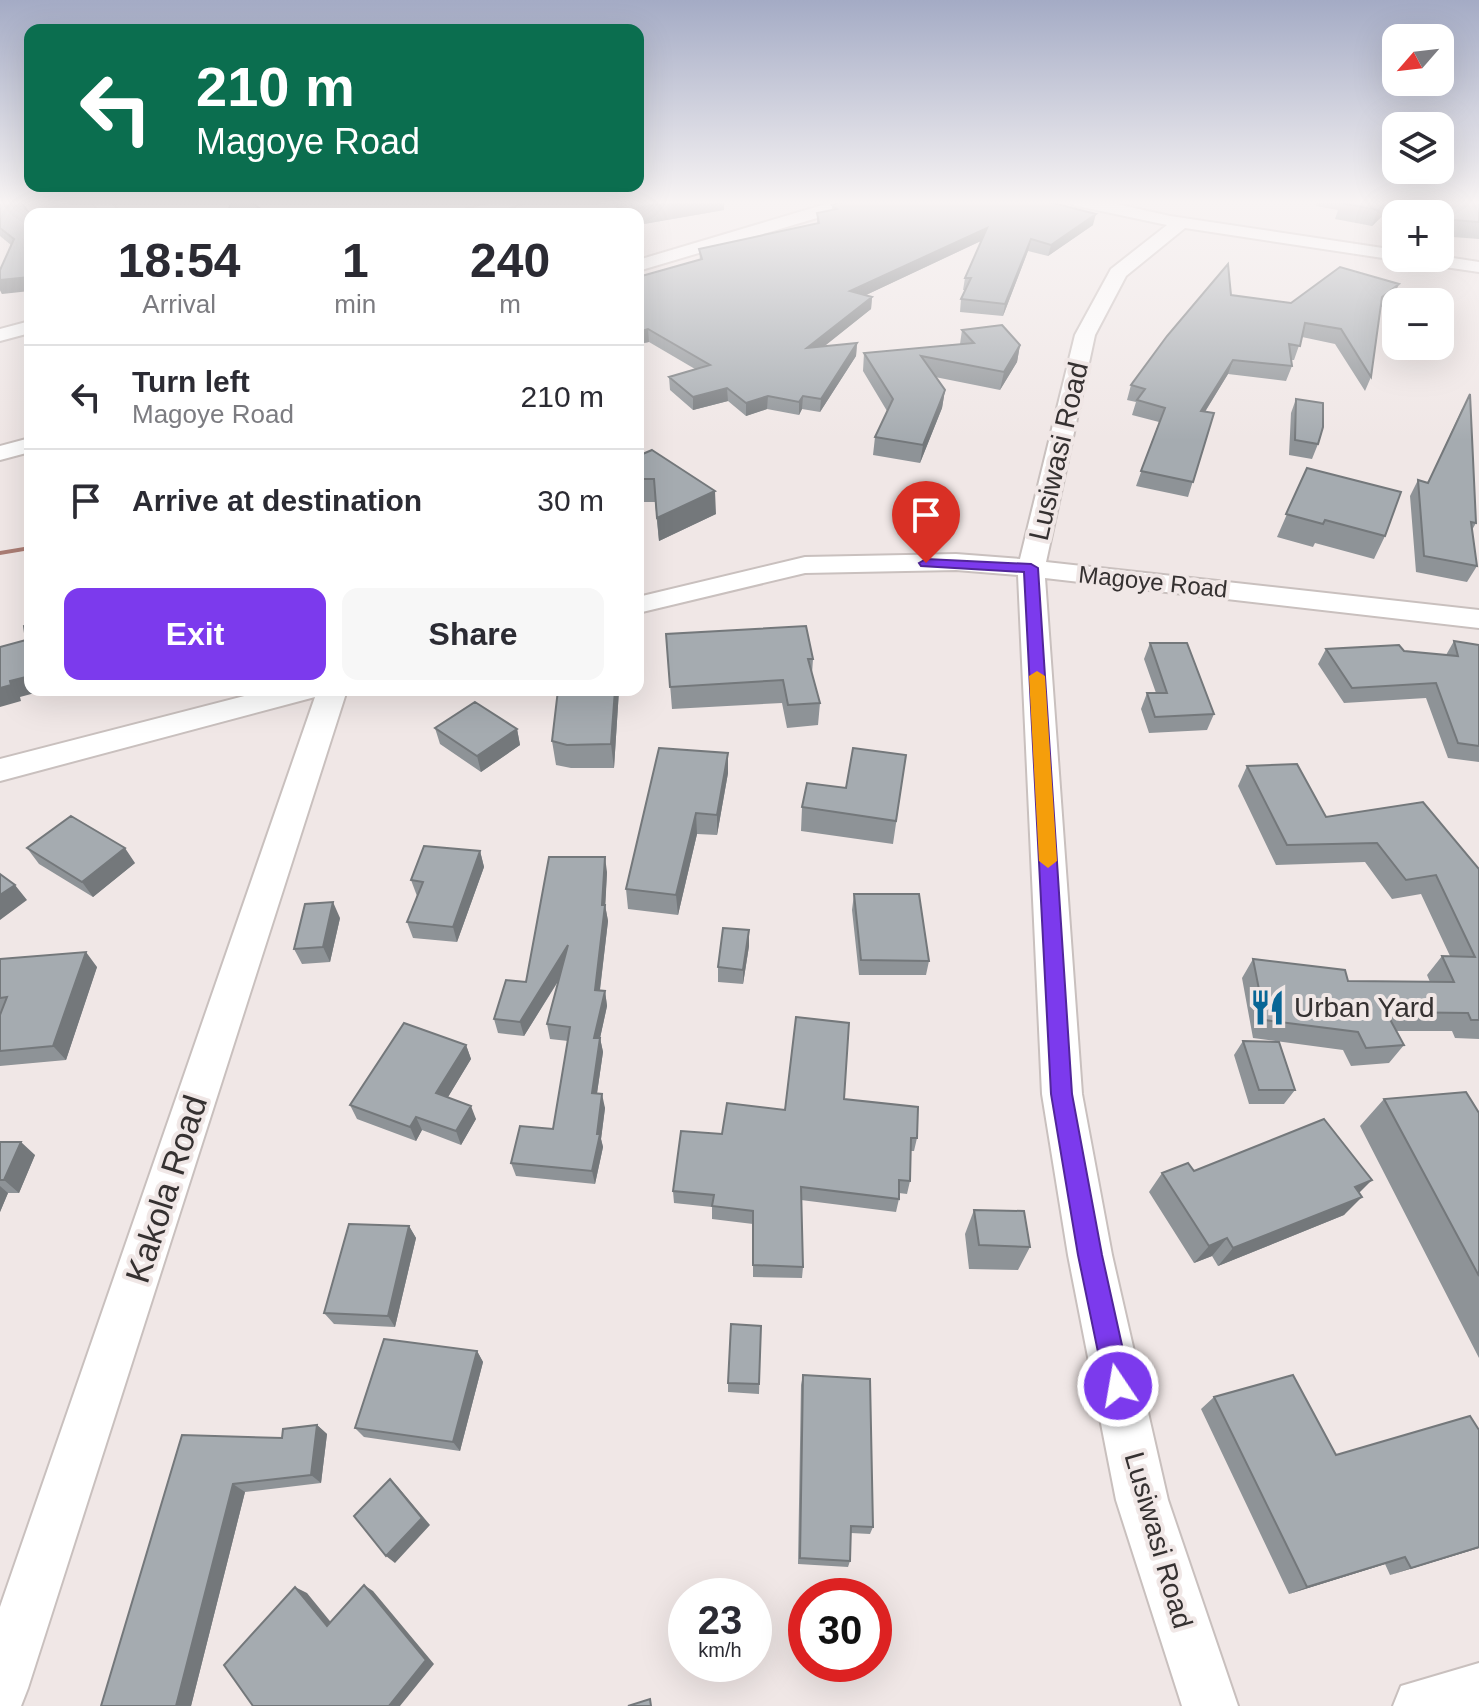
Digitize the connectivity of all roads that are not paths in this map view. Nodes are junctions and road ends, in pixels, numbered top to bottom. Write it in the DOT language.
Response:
graph roads {
  1 [pos="1114,281"];
  2 [pos="24,329"];
  3 [pos="0,335"];
  4 [pos="24,447"];
  5 [pos="0,453"];
  6 [pos="1031,568"];
  7 [pos="644,604"];
  8 [pos="1479,619"];
  9 [pos="283,696"];
  10 [pos="330,696"];
  11 [pos="0,770"];
  12 [pos="0,1688"];
  13 [pos="1479,1691"];
  14 [pos="1210,1706"];
  15 [pos="1421,1706"];
  1 -- 6 [label="street, Lusiwasi Road"];
  2 -- 3 [label="street"];
  4 -- 5 [label="street"];
  6 -- 7 [label="street, Magoye Road"];
  6 -- 8 [label="street, Magoye Road"];
  6 -- 14 [label="street, Lusiwasi Road"];
  9 -- 11 [label="street"];
  10 -- 12 [label="street, Kakola Road"];
  13 -- 15 [label="street"];
}
